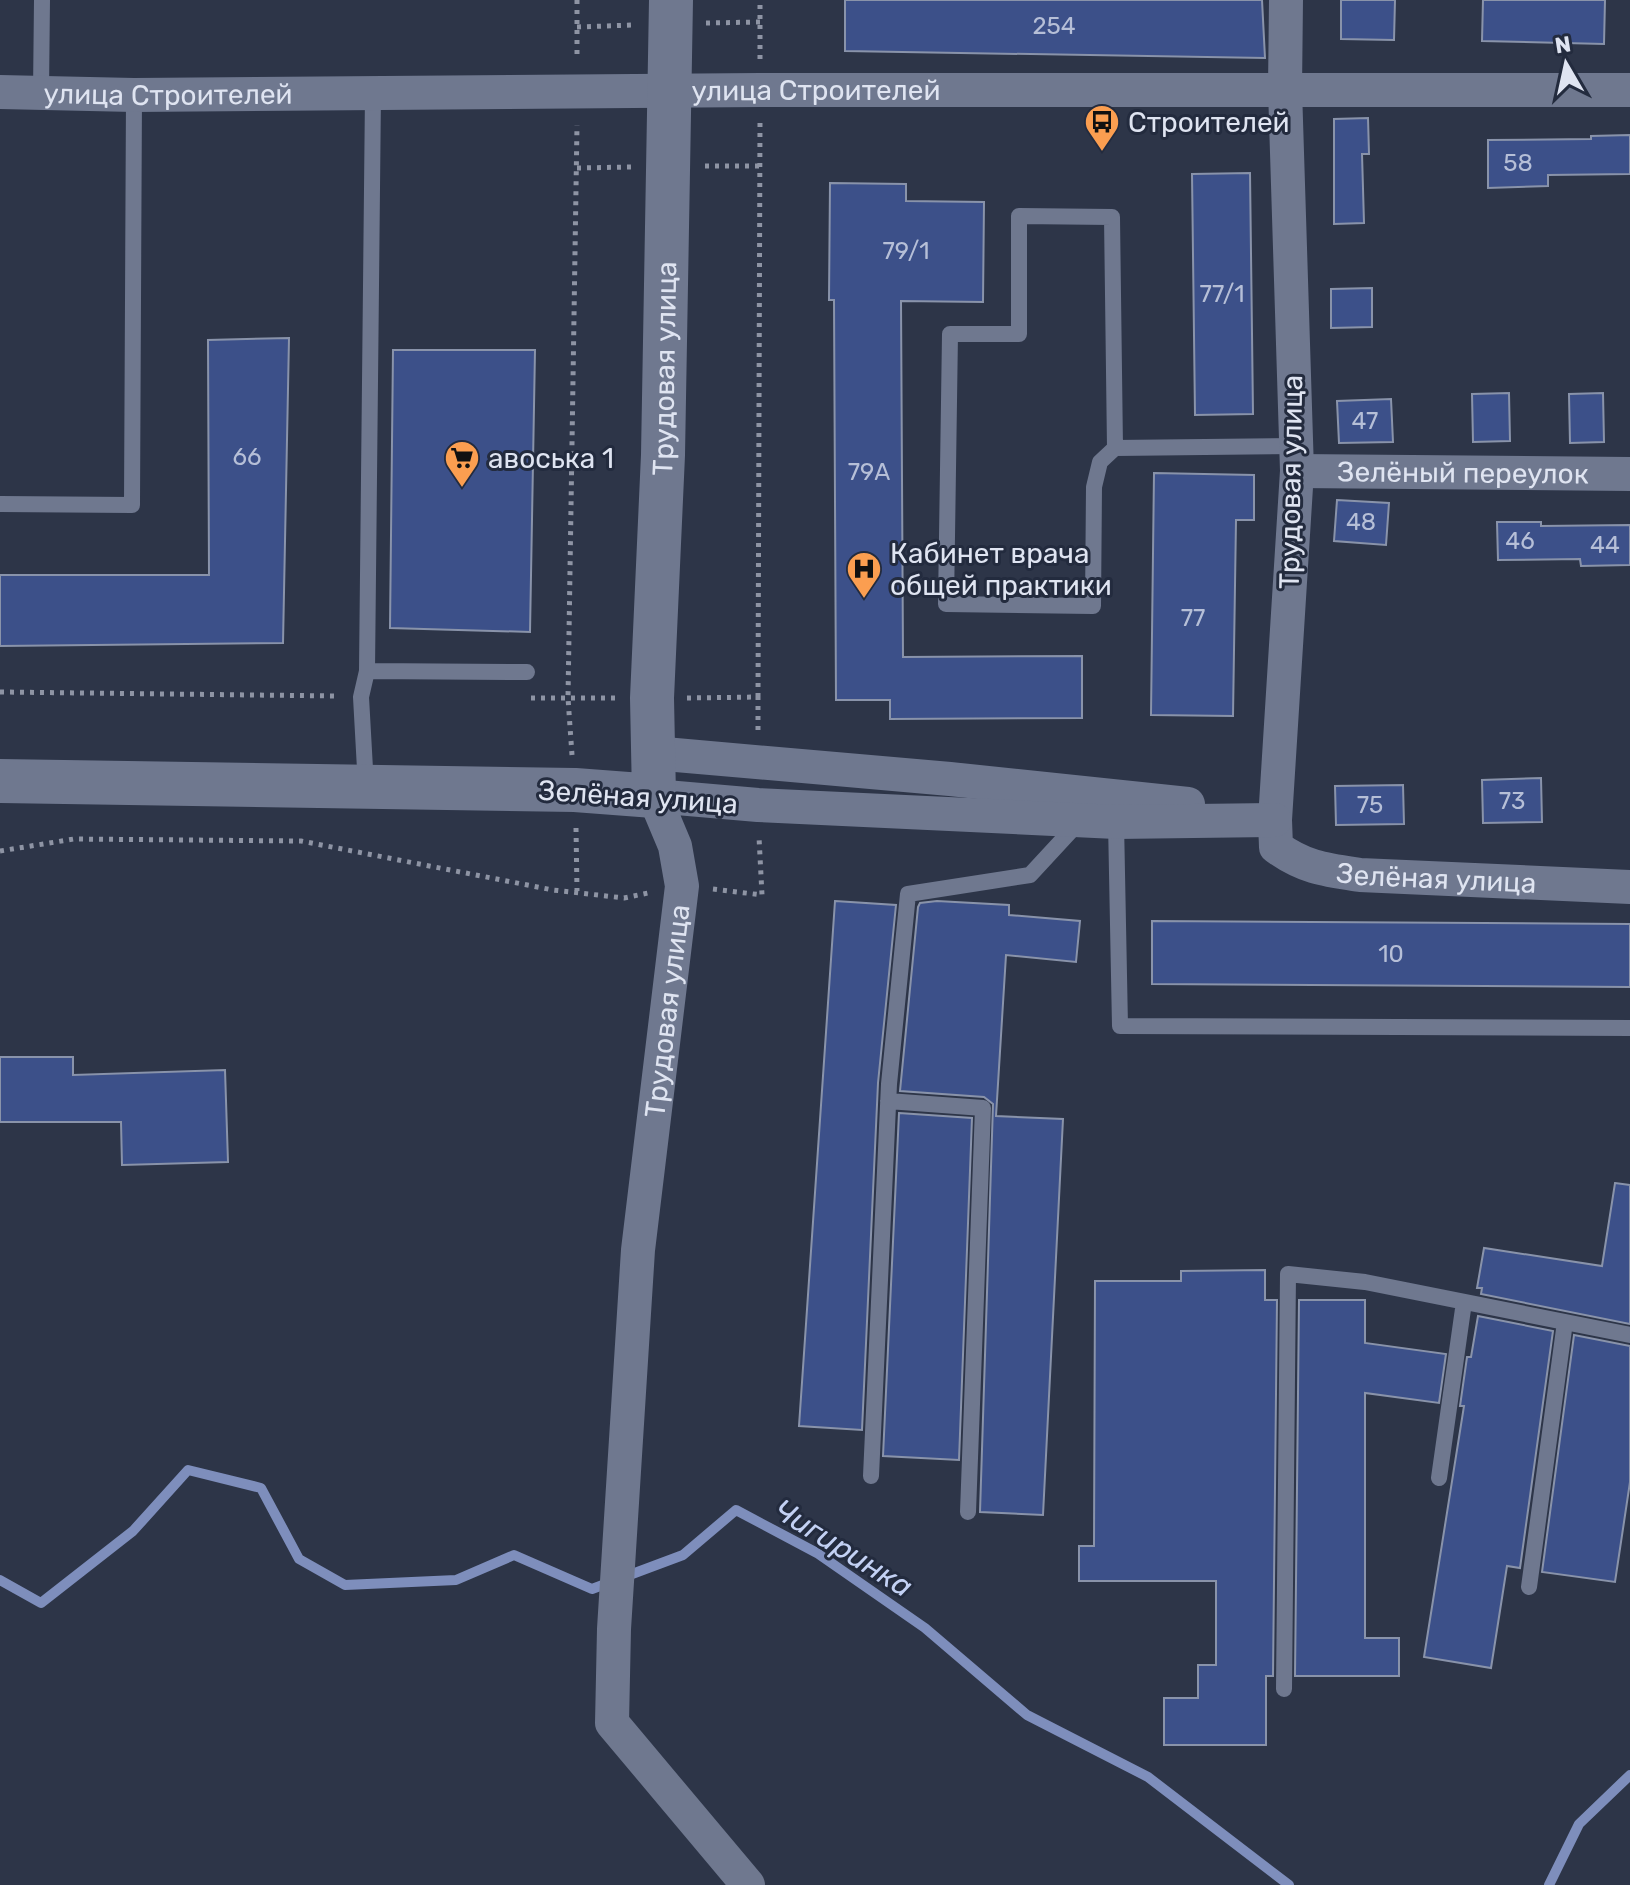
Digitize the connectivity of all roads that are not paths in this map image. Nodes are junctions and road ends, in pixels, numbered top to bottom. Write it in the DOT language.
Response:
graph roads {
  1 [pos="42,0"];
  2 [pos="671,0"];
  3 [pos="1286,0"];
  4 [pos="1285,89"];
  5 [pos="1630,90"];
  6 [pos="671,91"];
  7 [pos="0,92"];
  8 [pos="41,92"];
  9 [pos="373,93"];
  10 [pos="134,95"];
  11 [pos="1115,448"];
  12 [pos="1296,458"];
  13 [pos="1630,474"];
  14 [pos="0,504"];
  15 [pos="367,671"];
  16 [pos="527,672"];
  17 [pos="653,753"];
  18 [pos="0,781"];
  19 [pos="366,787"];
  20 [pos="654,796"];
  21 [pos="1275,820"];
  22 [pos="1080,821"];
  23 [pos="1116,822"];
  24 [pos="1630,887"];
  25 [pos="1630,1028"];
  26 [pos="888,1101"];
  27 [pos="1464,1302"];
  28 [pos="1565,1322"];
  29 [pos="1630,1335"];
  30 [pos="871,1476"];
  31 [pos="1439,1478"];
  32 [pos="968,1512"];
  33 [pos="1529,1587"];
  34 [pos="1284,1689"];
  35 [pos="748,1885"];
  1 -- 8 [label="lane"];
  2 -- 6 [label="street, Трудовая улица"];
  3 -- 4 [label="street, Трудовая улица"];
  4 -- 5 [label="street, улица Строителей"];
  4 -- 6 [label="street, улица Строителей"];
  4 -- 12 [label="street, Трудовая улица"];
  6 -- 9 [label="street, улица Строителей"];
  6 -- 17 [label="street, Трудовая улица"];
  7 -- 8 [label="street, улица Строителей"];
  8 -- 10 [label="street, улица Строителей"];
  9 -- 10 [label="street, улица Строителей"];
  9 -- 15 [label="lane"];
  10 -- 14 [label="lane"];
  11 -- 11 [label="lane"];
  11 -- 12 [label="lane"];
  12 -- 13 [label="street, Зелёный переулок"];
  12 -- 21 [label="street, Трудовая улица"];
  15 -- 16 [label="lane"];
  15 -- 19 [label="lane"];
  17 -- 20 [label="street, Трудовая улица"];
  17 -- 21 [label="street, Зелёная улица"];
  18 -- 19 [label="street, Зелёная улица"];
  19 -- 20 [label="street, Зелёная улица"];
  20 -- 22 [label="street, Зелёная улица"];
  20 -- 35 [label="street, Трудовая улица"];
  21 -- 23 [label="street, Зелёная улица"];
  21 -- 24 [label="street, Зелёная улица"];
  22 -- 23 [label="street, Зелёная улица"];
  22 -- 26 [label="lane"];
  23 -- 25 [label="lane"];
  26 -- 30 [label="lane"];
  26 -- 32 [label="lane"];
  27 -- 28 [label="lane"];
  27 -- 31 [label="lane"];
  27 -- 34 [label="lane"];
  28 -- 29 [label="lane"];
  28 -- 33 [label="lane"];
}
